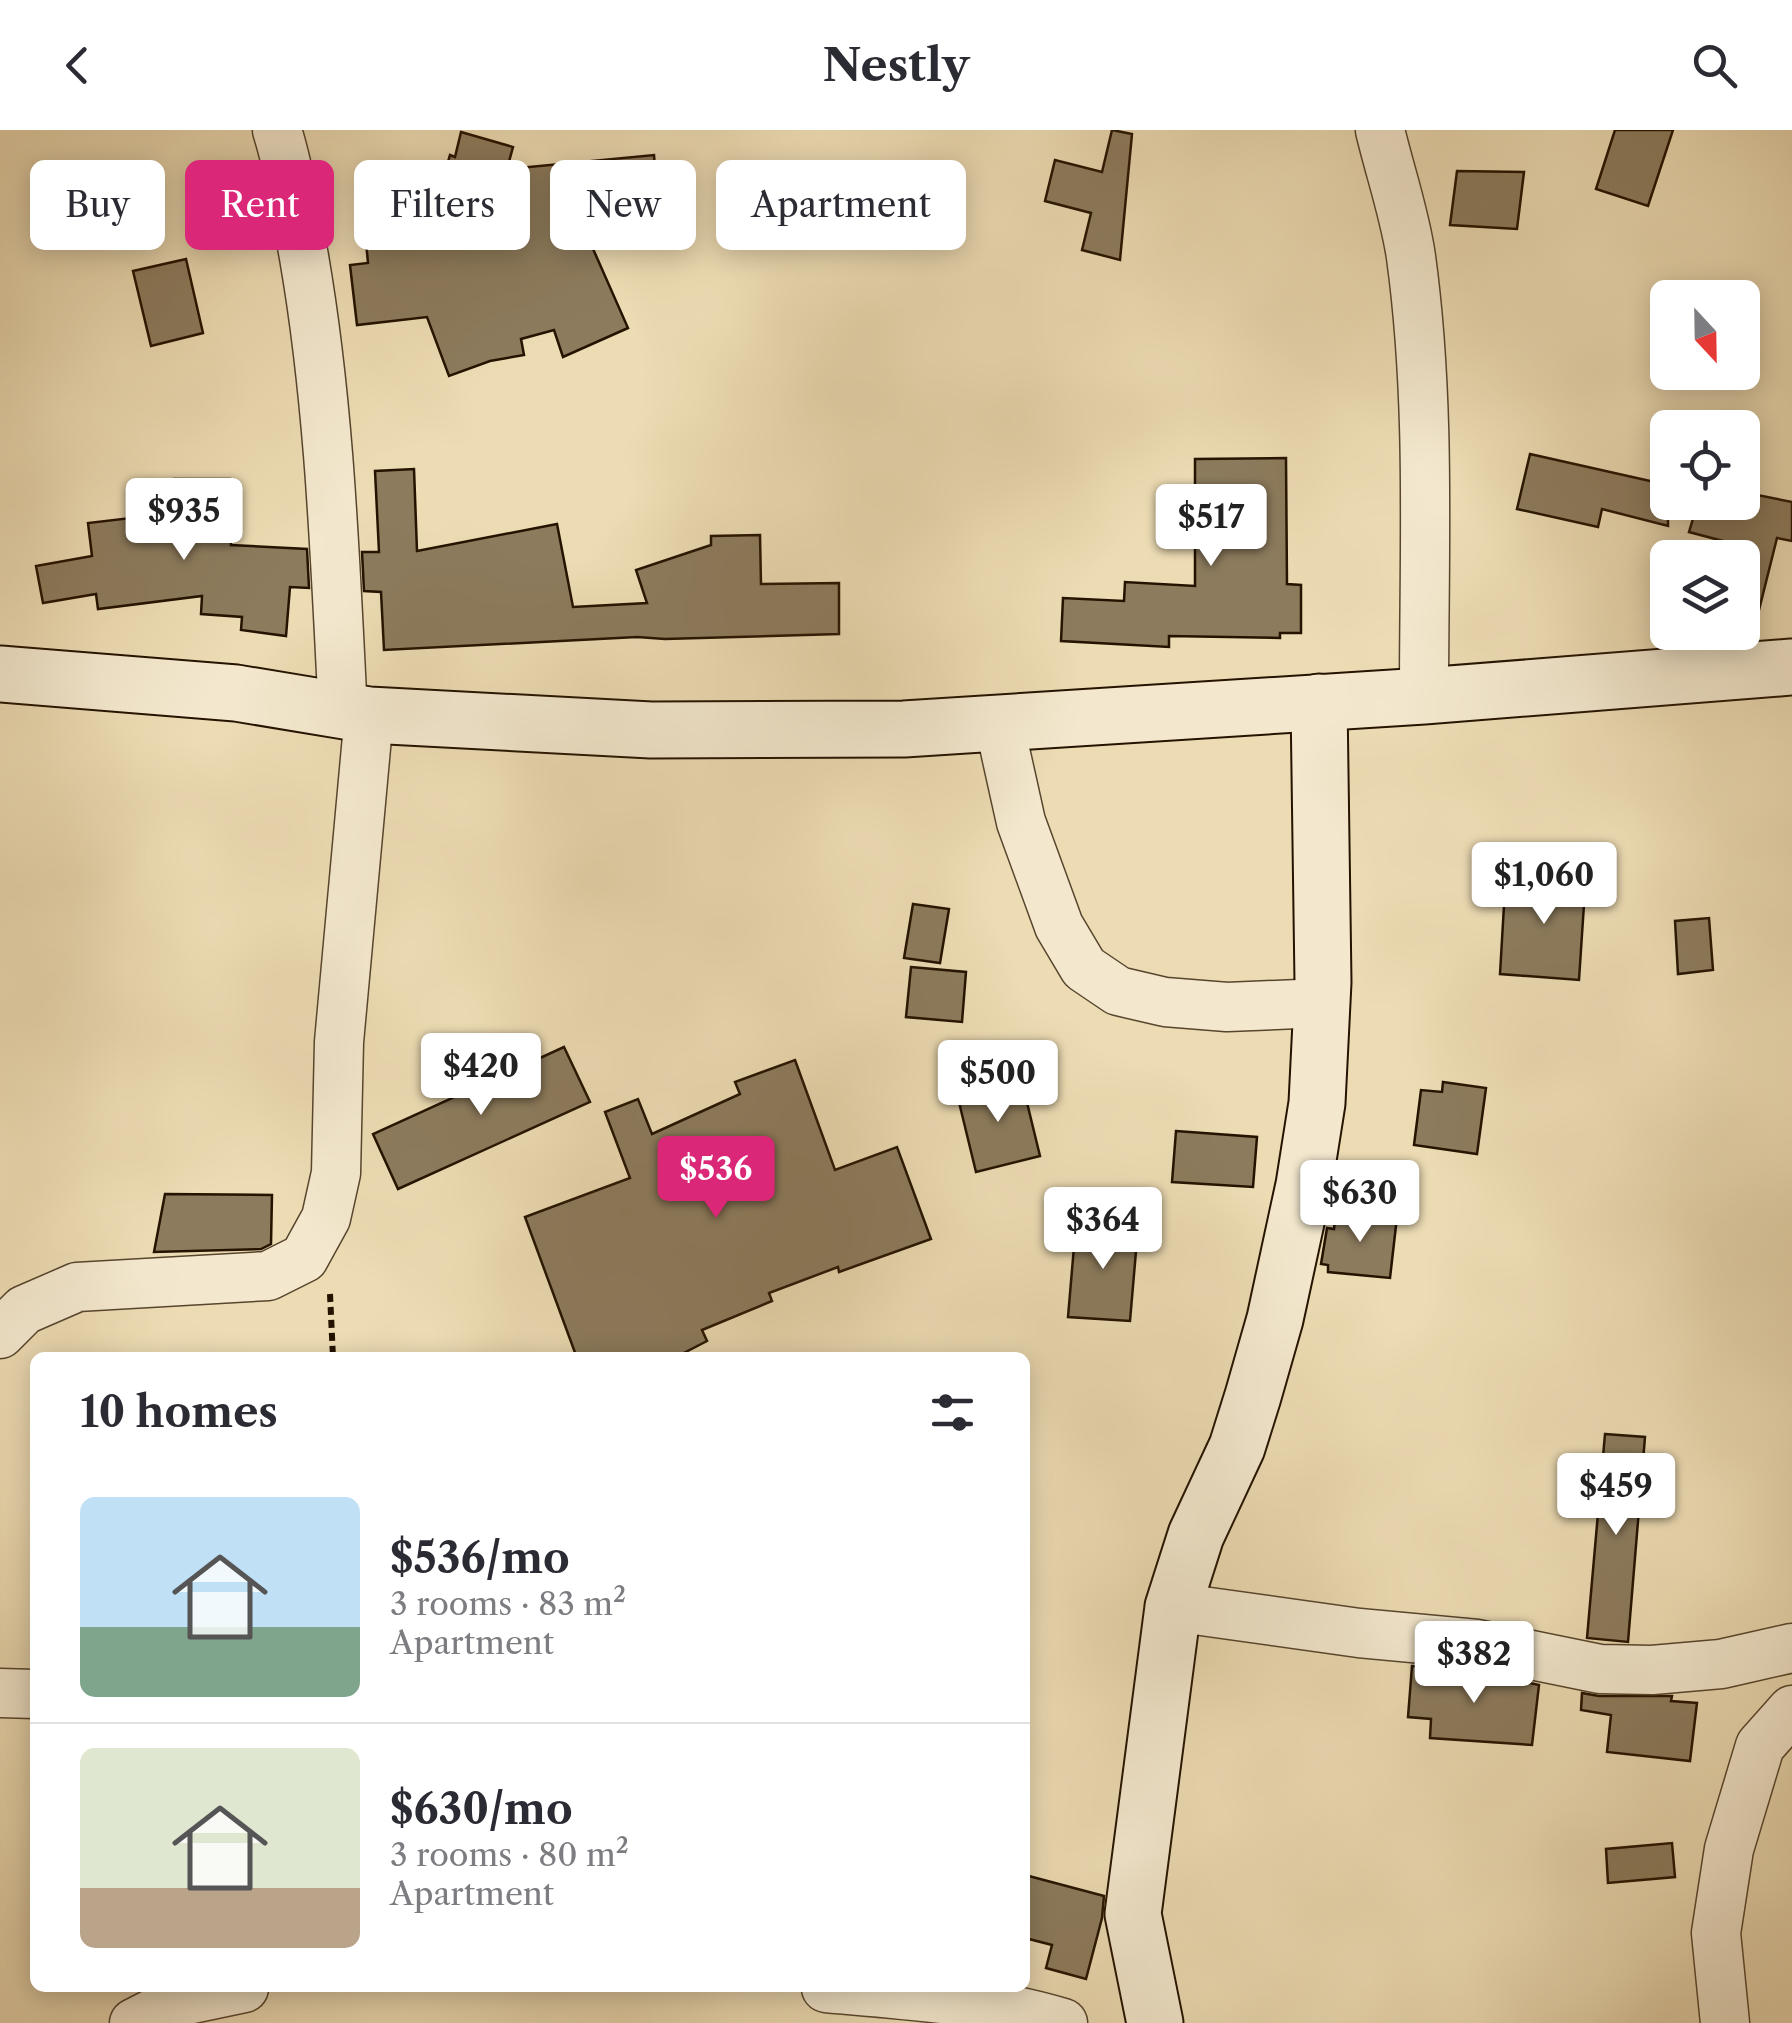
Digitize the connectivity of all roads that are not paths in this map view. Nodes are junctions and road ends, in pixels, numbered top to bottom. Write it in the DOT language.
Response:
graph roads {
  1 [pos="277,130"];
  2 [pos="1380,130"];
  3 [pos="1792,667"];
  4 [pos="0,674"];
  5 [pos="1424,696"];
  6 [pos="1319,702"];
  7 [pos="356,714"];
  8 [pos="999,723"];
  9 [pos="1322,1004"];
  10 [pos="0,1334"];
  11 [pos="1174,1608"];
  12 [pos="1792,1648"];
  13 [pos="0,1692"];
  14 [pos="30,1694"];
  15 [pos="1792,1710"];
  16 [pos="225,1992"];
  17 [pos="874,1992"];
  18 [pos="134,2023"];
  19 [pos="1063,2023"];
  20 [pos="1155,2023"];
  21 [pos="1725,2023"];
  1 -- 7 [label="street"];
  2 -- 5 [label="street"];
  3 -- 5 [label="street"];
  4 -- 7 [label="street"];
  5 -- 6 [label="street"];
  6 -- 8 [label="street"];
  6 -- 9 [label="street"];
  7 -- 8 [label="street"];
  7 -- 10 [label="street"];
  8 -- 9 [label="street"];
  9 -- 11 [label="street"];
  11 -- 12 [label="street"];
  11 -- 20 [label="street"];
  13 -- 14 [label="street"];
  15 -- 21 [label="street"];
  16 -- 18 [label="street"];
  17 -- 19 [label="street"];
}
